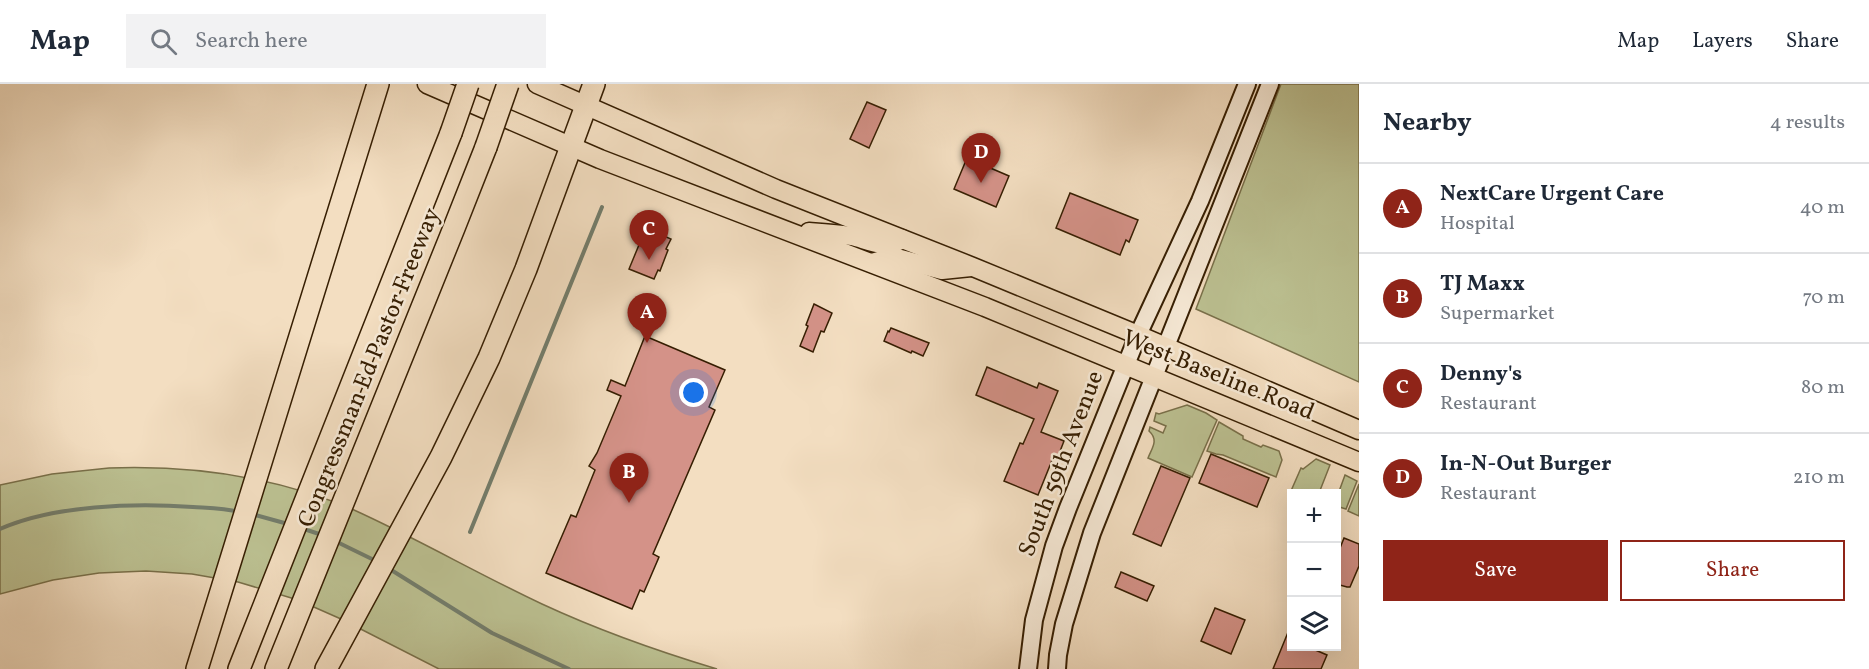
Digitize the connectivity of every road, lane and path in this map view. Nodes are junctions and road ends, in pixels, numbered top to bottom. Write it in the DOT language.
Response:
graph roads {
  1 [pos="378,84"];
  2 [pos="427,84"];
  3 [pos="468,84"];
  4 [pos="508,84"];
  5 [pos="537,84"];
  6 [pos="594,84"];
  7 [pos="1247,84"];
  8 [pos="1270,84"];
  9 [pos="586,105"];
  10 [pos="570,146"];
  11 [pos="789,232"];
  12 [pos="902,238"];
  13 [pos="872,263"];
  14 [pos="973,267"];
  15 [pos="1138,335"];
  16 [pos="1166,347"];
  17 [pos="1126,364"];
  18 [pos="1155,376"];
  19 [pos="1359,430"];
  20 [pos="1359,462"];
  21 [pos="196,669"];
  22 [pos="239,669"];
  23 [pos="276,669"];
  24 [pos="326,669"];
  25 [pos="1028,669"];
  26 [pos="1057,669"];
  1 -- 21 [label="highway"];
  2 -- 10 [label="main road"];
  3 -- 22 [label="highway, Congressman Ed Pastor Freeway, bridge"];
  4 -- 23 [label="highway, Congressman Ed Pastor Freeway, bridge"];
  5 -- 9 [label="main road, West Baseline Road"];
  6 -- 9 [label="highway"];
  7 -- 15 [label="main road, South 59th Avenue"];
  8 -- 16 [label="main road"];
  9 -- 10 [label="highway"];
  9 -- 12 [label="main road, West Baseline Road"];
  10 -- 11 [label="main road"];
  10 -- 24 [label="highway"];
  11 -- 12 [label="main road"];
  11 -- 13 [label="main road"];
  12 -- 14 [label="main road, West Baseline Road"];
  13 -- 14 [label="main road"];
  13 -- 17 [label="main road, West Baseline Road"];
  14 -- 15 [label="main road, West Baseline Road"];
  15 -- 16 [label="main road, West Baseline Road"];
  15 -- 17 [label="main road, South 59th Avenue"];
  16 -- 18 [label="main road"];
  16 -- 19 [label="main road, West Baseline Road"];
  17 -- 18 [label="main road, West Baseline Road"];
  17 -- 25 [label="main road, South 59th Avenue"];
  18 -- 20 [label="main road, West Baseline Road"];
  18 -- 26 [label="main road"];
}
